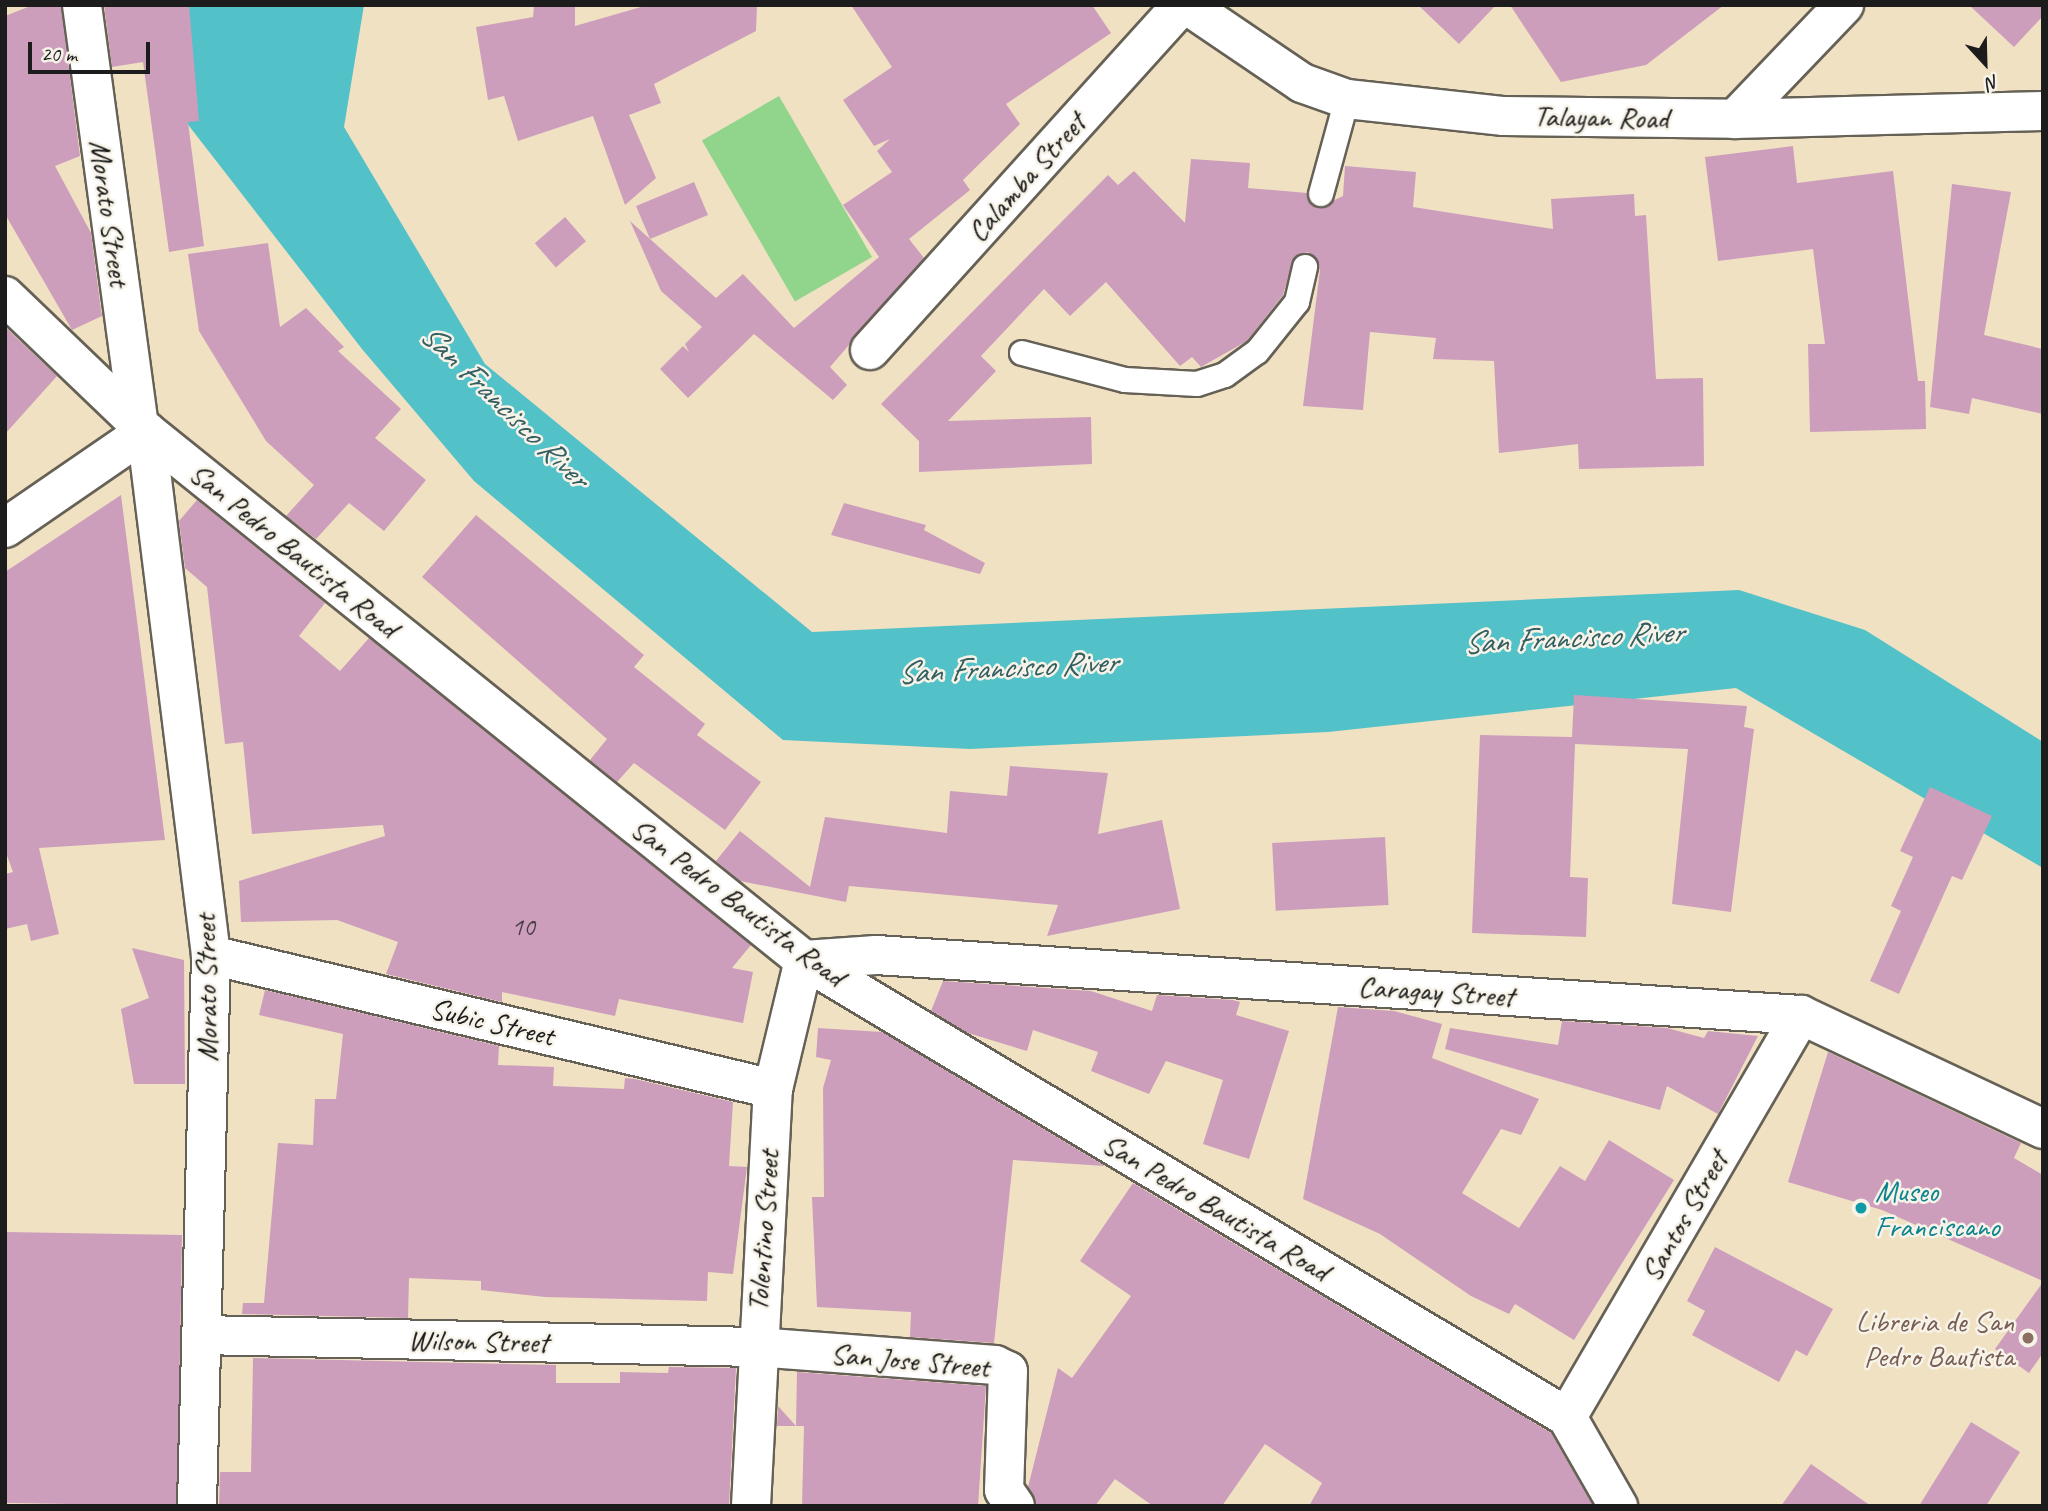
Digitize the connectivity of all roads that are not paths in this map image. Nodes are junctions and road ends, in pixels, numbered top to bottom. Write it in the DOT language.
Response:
graph roads {
  1 [pos="82,5"];
  2 [pos="1184,5"];
  3 [pos="1844,5"];
  4 [pos="1347,99"];
  5 [pos="2043,111"];
  6 [pos="1735,119"];
  7 [pos="1321,194"];
  8 [pos="1305,267"];
  9 [pos="5,296"];
  10 [pos="870,350"];
  11 [pos="1022,353"];
  12 [pos="142,426"];
  13 [pos="5,528"];
  14 [pos="211,955"];
  15 [pos="804,960"];
  16 [pos="1801,1015"];
  17 [pos="773,1089"];
  18 [pos="2043,1129"];
  19 [pos="201,1335"];
  20 [pos="755,1347"];
  21 [pos="1567,1417"];
  22 [pos="197,1506"];
  23 [pos="751,1506"];
  24 [pos="1015,1506"];
  25 [pos="1618,1506"];
  1 -- 12 [label="street, Morato Street"];
  2 -- 4 [label="street, Talayan Road"];
  2 -- 10 [label="street, Calamba Street"];
  3 -- 6 [label="street"];
  4 -- 6 [label="street, Talayan Road"];
  4 -- 7 [label="lane"];
  5 -- 6 [label="street, Talayan Road"];
  8 -- 11 [label="lane"];
  9 -- 12 [label="street, San Pedro Bautista Road"];
  12 -- 13 [label="street"];
  12 -- 14 [label="street, Morato Street"];
  12 -- 15 [label="street, San Pedro Bautista Road"];
  14 -- 17 [label="street, Subic Street"];
  14 -- 19 [label="street, Morato Street"];
  15 -- 16 [label="street, Caragay Street"];
  15 -- 17 [label="street, Tolentino Street"];
  15 -- 21 [label="street, San Pedro Bautista Road"];
  16 -- 18 [label="street, Caragay Street"];
  16 -- 21 [label="street, Santos Street"];
  17 -- 20 [label="street, Tolentino Street"];
  19 -- 20 [label="street, Wilson Street"];
  19 -- 22 [label="street, Morato Street"];
  20 -- 23 [label="street, Tolentino Street"];
  20 -- 24 [label="street, San Jose Street"];
  21 -- 25 [label="street, San Pedro Bautista Road"];
}
